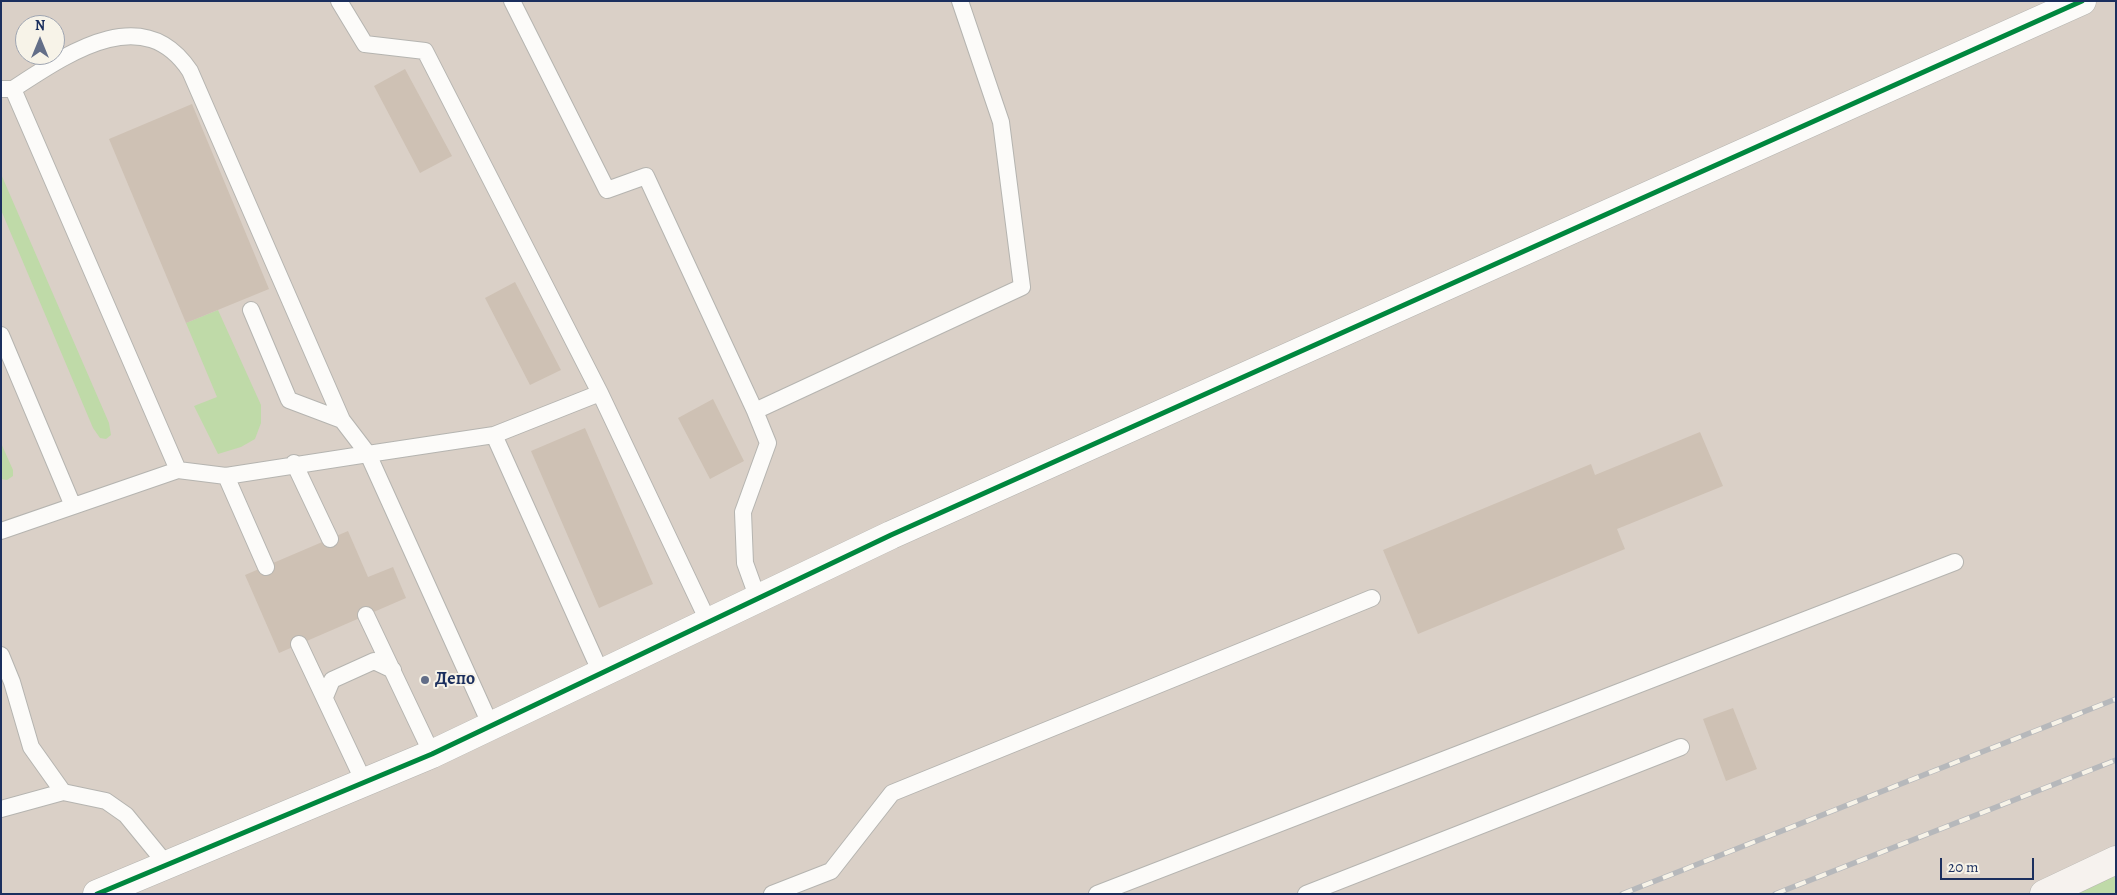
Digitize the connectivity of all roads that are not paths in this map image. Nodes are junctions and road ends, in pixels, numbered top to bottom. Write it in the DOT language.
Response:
graph roads {
  1 [pos="339,1"];
  2 [pos="512,1"];
  3 [pos="960,1"];
  4 [pos="2082,1"];
  5 [pos="7,89"];
  6 [pos="251,310"];
  7 [pos="1,336"];
  8 [pos="600,393"];
  9 [pos="755,411"];
  10 [pos="342,420"];
  11 [pos="494,435"];
  12 [pos="368,454"];
  13 [pos="294,463"];
  14 [pos="178,470"];
  15 [pos="226,476"];
  16 [pos="73,506"];
  17 [pos="1,531"];
  18 [pos="330,539"];
  19 [pos="1955,562"];
  20 [pos="266,567"];
  21 [pos="1372,598"];
  22 [pos="758,600"];
  23 [pos="366,615"];
  24 [pos="709,623"];
  25 [pos="299,644"];
  26 [pos="1,655"];
  27 [pos="393,670"];
  28 [pos="601,674"];
  29 [pos="325,697"];
  30 [pos="491,726"];
  31 [pos="1681,747"];
  32 [pos="432,754"];
  33 [pos="364,782"];
  34 [pos="63,792"];
  35 [pos="1,809"];
  36 [pos="2116,860"];
  37 [pos="167,865"];
  38 [pos="97,894"];
  39 [pos="772,894"];
  40 [pos="1097,894"];
  41 [pos="1306,894"];
  42 [pos="2044,894"];
  1 -- 8 [label="lane"];
  2 -- 9 [label="lane"];
  3 -- 9 [label="lane"];
  4 -- 22 [label="street"];
  5 -- 10 [label="lane"];
  5 -- 14 [label="lane"];
  6 -- 10 [label="lane"];
  7 -- 16 [label="lane"];
  8 -- 11 [label="lane"];
  8 -- 24 [label="lane"];
  9 -- 22 [label="lane"];
  10 -- 12 [label="lane"];
  11 -- 12 [label="lane"];
  11 -- 28 [label="lane"];
  12 -- 13 [label="lane"];
  12 -- 30 [label="lane"];
  13 -- 15 [label="lane"];
  13 -- 18 [label="lane"];
  14 -- 15 [label="lane"];
  14 -- 16 [label="lane"];
  15 -- 20 [label="lane"];
  16 -- 17 [label="lane"];
  19 -- 40 [label="lane"];
  21 -- 39 [label="lane"];
  22 -- 24 [label="street"];
  23 -- 27 [label="lane"];
  24 -- 28 [label="street"];
  25 -- 29 [label="lane"];
  26 -- 34 [label="lane"];
  27 -- 29 [label="lane"];
  27 -- 32 [label="lane"];
  28 -- 30 [label="street"];
  29 -- 33 [label="lane"];
  30 -- 32 [label="street"];
  31 -- 41 [label="lane"];
  32 -- 33 [label="street"];
  33 -- 37 [label="street"];
  34 -- 35 [label="lane"];
  34 -- 37 [label="lane"];
  36 -- 42 [label="main road"];
  37 -- 38 [label="street"];
}
